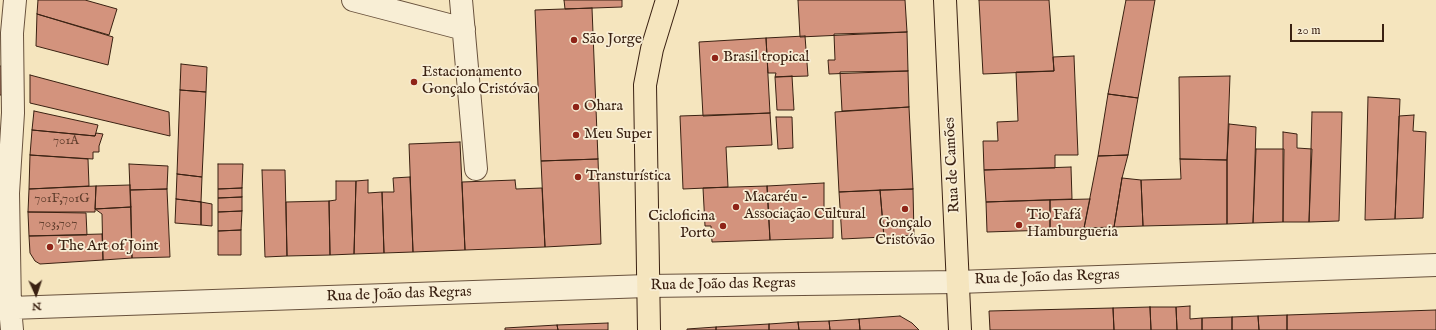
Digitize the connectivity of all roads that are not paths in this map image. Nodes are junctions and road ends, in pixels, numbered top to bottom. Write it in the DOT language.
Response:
graph roads {
  1 [pos="15,0"];
  2 [pos="353,0"];
  3 [pos="461,0"];
  4 [pos="667,0"];
  5 [pos="945,0"];
  6 [pos="464,29"];
  7 [pos="476,169"];
  8 [pos="1436,265"];
  9 [pos="958,282"];
  10 [pos="647,286"];
  11 [pos="10,308"];
  12 [pos="12,330"];
  13 [pos="649,330"];
  14 [pos="960,330"];
  1 -- 11 [label="street"];
  2 -- 6 [label="street"];
  3 -- 6 [label="street"];
  4 -- 10 [label="main road"];
  5 -- 9 [label="main road, Rua de Camões"];
  6 -- 7 [label="street"];
  8 -- 9 [label="street, Rua de João das Regras"];
  9 -- 10 [label="street, Rua de João das Regras"];
  9 -- 14 [label="main road, Rua de Camões"];
  10 -- 11 [label="street, Rua de João das Regras"];
  10 -- 13 [label="main road"];
  11 -- 12 [label="street"];
}
